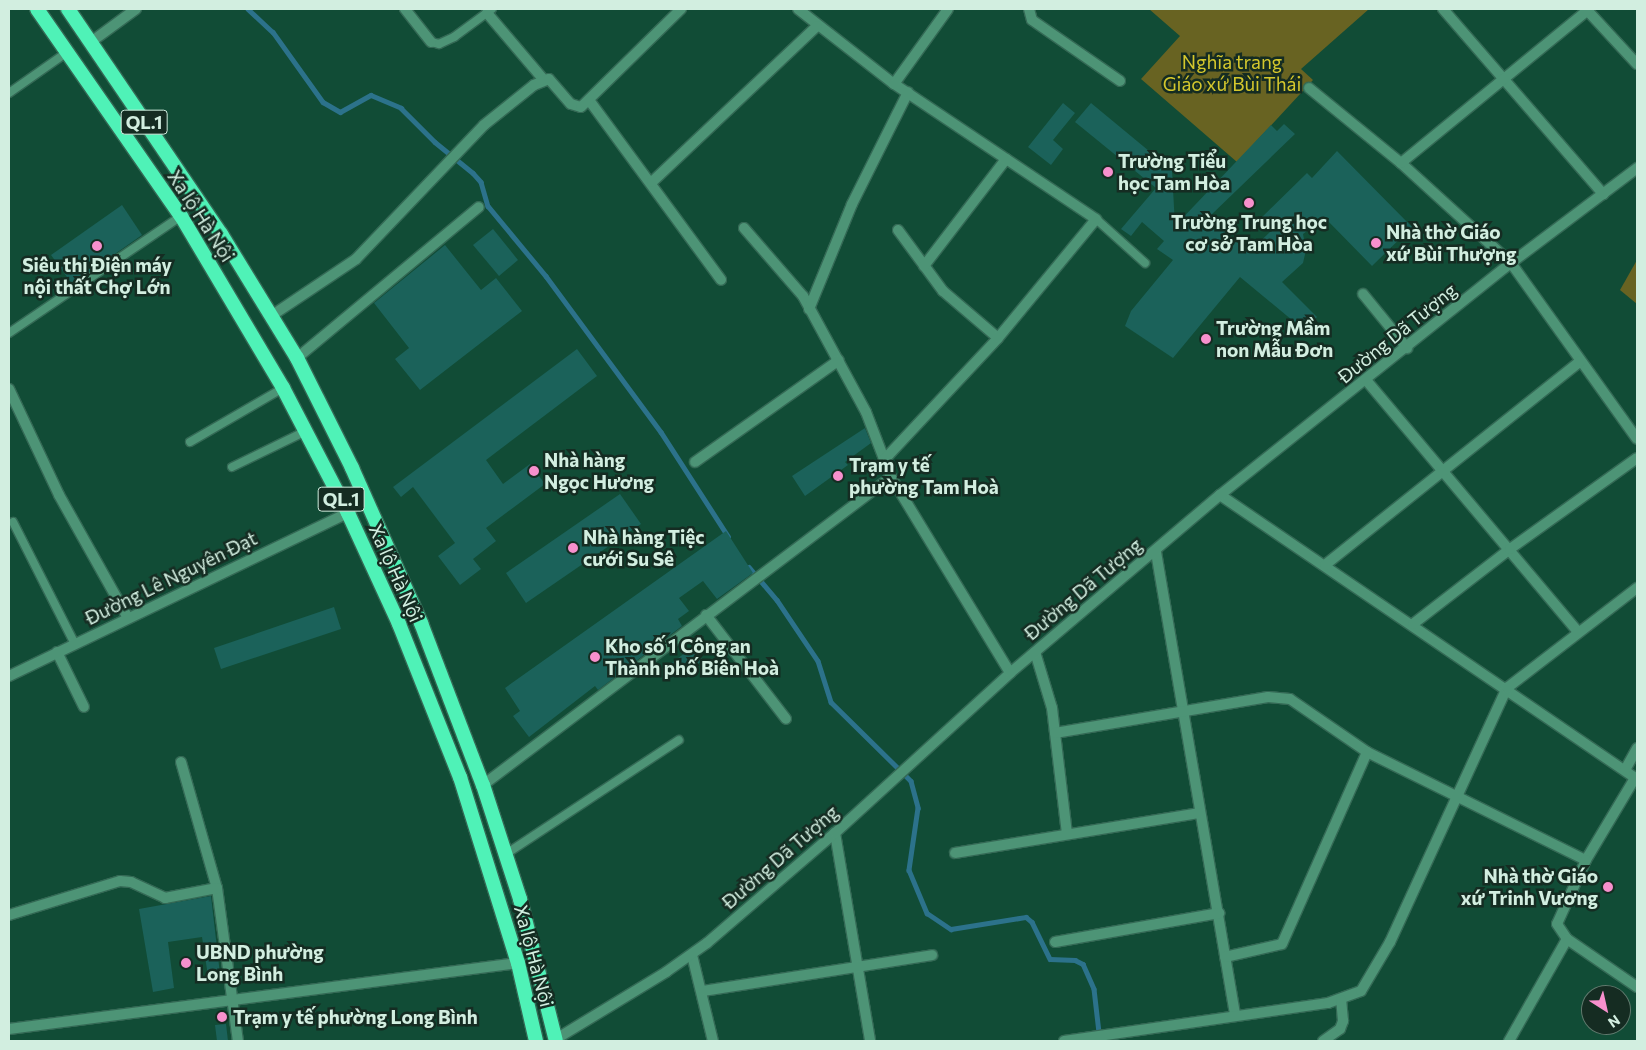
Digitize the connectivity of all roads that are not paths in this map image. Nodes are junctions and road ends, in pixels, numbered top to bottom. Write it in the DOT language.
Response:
graph roads {
  1 [pos="37,9"];
  2 [pos="68,9"];
  3 [pos="136,9"];
  4 [pos="405,9"];
  5 [pos="681,9"];
  6 [pos="798,9"];
  7 [pos="948,9"];
  8 [pos="1029,9"];
  9 [pos="1443,9"];
  10 [pos="1587,9"];
  11 [pos="489,11"];
  12 [pos="817,26"];
  13 [pos="91,42"];
  14 [pos="431,42"];
  15 [pos="66,53"];
  16 [pos="1637,64"];
  17 [pos="543,79"];
  18 [pos="1120,81"];
  19 [pos="1503,81"];
  20 [pos="894,84"];
  21 [pos="1308,88"];
  22 [pos="908,92"];
  23 [pos="9,93"];
  24 [pos="589,100"];
  25 [pos="1006,159"];
  26 [pos="1401,163"];
  27 [pos="1637,168"];
  28 [pos="652,182"];
  29 [pos="1603,194"];
  30 [pos="479,207"];
  31 [pos="181,216"];
  32 [pos="1096,219"];
  33 [pos="744,228"];
  34 [pos="898,230"];
  35 [pos="1511,263"];
  36 [pos="1145,264"];
  37 [pos="924,266"];
  38 [pos="721,280"];
  39 [pos="1363,294"];
  40 [pos="809,309"];
  41 [pos="271,316"];
  42 [pos="9,333"];
  43 [pos="998,338"];
  44 [pos="1407,348"];
  45 [pos="297,358"];
  46 [pos="839,360"];
  47 [pos="1581,361"];
  48 [pos="1366,380"];
  49 [pos="284,388"];
  50 [pos="9,389"];
  51 [pos="306,431"];
  52 [pos="1637,440"];
  53 [pos="190,442"];
  54 [pos="1637,458"];
  55 [pos="884,461"];
  56 [pos="695,462"];
  57 [pos="232,467"];
  58 [pos="1443,470"];
  59 [pos="891,477"];
  60 [pos="1220,495"];
  61 [pos="348,513"];
  62 [pos="13,522"];
  63 [pos="1510,549"];
  64 [pos="1156,552"];
  65 [pos="1325,565"];
  66 [pos="1637,588"];
  67 [pos="706,615"];
  68 [pos="128,618"];
  69 [pos="1413,624"];
  70 [pos="1578,632"];
  71 [pos="75,644"];
  72 [pos="57,652"];
  73 [pos="1035,652"];
  74 [pos="1010,674"];
  75 [pos="9,676"];
  76 [pos="1507,688"];
  77 [pos="84,707"];
  78 [pos="1183,713"];
  79 [pos="786,720"];
  80 [pos="1055,733"];
  81 [pos="680,740"];
  82 [pos="1637,748"];
  83 [pos="1367,752"];
  84 [pos="182,762"];
  85 [pos="1625,770"];
  86 [pos="1636,778"];
  87 [pos="484,785"];
  88 [pos="1460,796"];
  89 [pos="1200,813"];
  90 [pos="835,833"];
  91 [pos="1067,833"];
  92 [pos="955,853"];
  93 [pos="506,854"];
  94 [pos="1586,860"];
  95 [pos="217,888"];
  96 [pos="1219,913"];
  97 [pos="9,916"];
  98 [pos="1567,939"];
  99 [pos="1055,942"];
  100 [pos="692,955"];
  101 [pos="932,955"];
  102 [pos="1225,957"];
  103 [pos="518,963"];
  104 [pos="858,965"];
  105 [pos="1637,987"];
  106 [pos="703,991"];
  107 [pos="1341,1000"];
  108 [pos="234,1001"];
  109 [pos="1235,1015"];
  110 [pos="9,1029"];
  111 [pos="556,1040"];
  112 [pos="238,1041"];
  113 [pos="536,1041"];
  114 [pos="714,1041"];
  115 [pos="870,1041"];
  116 [pos="1064,1041"];
  117 [pos="1323,1041"];
  118 [pos="1509,1041"];
  1 -- 15 [label="highway, Xa lộ Hà Nội / QL.1"];
  2 -- 13 [label="highway, Xa lộ Hà Nội / QL.1"];
  3 -- 13 [label="street"];
  4 -- 14 [label="street"];
  5 -- 24 [label="street"];
  6 -- 12 [label="street"];
  7 -- 20 [label="street"];
  8 -- 18 [label="street"];
  9 -- 19 [label="street"];
  10 -- 16 [label="street"];
  10 -- 19 [label="street"];
  11 -- 14 [label="lane"];
  11 -- 17 [label="street"];
  12 -- 20 [label="street"];
  12 -- 28 [label="street"];
  13 -- 41 [label="highway, Xa lộ Hà Nội / QL.1"];
  15 -- 23 [label="lane"];
  15 -- 31 [label="highway, Xa lộ Hà Nội / QL.1"];
  17 -- 24 [label="street"];
  17 -- 41 [label="street"];
  19 -- 26 [label="street"];
  19 -- 29 [label="street"];
  20 -- 22 [label="street"];
  21 -- 26 [label="street"];
  22 -- 25 [label="street"];
  22 -- 40 [label="street"];
  24 -- 28 [label="street"];
  25 -- 32 [label="street"];
  25 -- 37 [label="street"];
  26 -- 35 [label="street"];
  27 -- 29 [label="street, Đường Dã Tượng"];
  28 -- 38 [label="street"];
  29 -- 35 [label="street, Đường Dã Tượng"];
  30 -- 45 [label="street"];
  31 -- 42 [label="lane"];
  31 -- 49 [label="highway, Xa lộ Hà Nội / QL.1"];
  32 -- 36 [label="lane"];
  32 -- 43 [label="street"];
  33 -- 40 [label="street"];
  34 -- 37 [label="street"];
  35 -- 44 [label="street, Đường Dã Tượng"];
  35 -- 47 [label="street"];
  37 -- 43 [label="street"];
  39 -- 44 [label="street"];
  40 -- 46 [label="street"];
  41 -- 45 [label="highway, Xa lộ Hà Nội / QL.1"];
  43 -- 55 [label="street"];
  44 -- 48 [label="street, Đường Dã Tượng"];
  45 -- 87 [label="highway, Xa lộ Hà Nội / QL.1"];
  46 -- 55 [label="street"];
  46 -- 56 [label="street"];
  47 -- 52 [label="street"];
  47 -- 58 [label="street"];
  48 -- 58 [label="street"];
  48 -- 60 [label="street, Đường Dã Tượng"];
  49 -- 51 [label="highway, Xa lộ Hà Nội / QL.1"];
  49 -- 53 [label="lane"];
  50 -- 68 [label="street"];
  51 -- 57 [label="lane"];
  51 -- 61 [label="highway, Xa lộ Hà Nội / QL.1"];
  54 -- 63 [label="street"];
  55 -- 59 [label="street"];
  58 -- 63 [label="street"];
  58 -- 65 [label="street"];
  59 -- 67 [label="street"];
  59 -- 74 [label="street"];
  60 -- 64 [label="street, Đường Dã Tượng"];
  60 -- 65 [label="street"];
  61 -- 68 [label="street, Đường Lê Nguyên Đạt"];
  61 -- 103 [label="highway, Xa lộ Hà Nội / QL.1"];
  62 -- 71 [label="lane"];
  63 -- 69 [label="street"];
  63 -- 70 [label="street"];
  64 -- 73 [label="street, Đường Dã Tượng"];
  64 -- 78 [label="street"];
  65 -- 69 [label="street"];
  66 -- 70 [label="street"];
  67 -- 79 [label="street"];
  67 -- 87 [label="street"];
  68 -- 71 [label="street, Đường Lê Nguyên Đạt"];
  69 -- 76 [label="street"];
  70 -- 76 [label="street"];
  71 -- 72 [label="street, Đường Lê Nguyên Đạt"];
  72 -- 75 [label="street, Đường Lê Nguyên Đạt"];
  72 -- 77 [label="street"];
  73 -- 74 [label="street, Đường Dã Tượng"];
  73 -- 80 [label="street"];
  74 -- 90 [label="street, Đường Dã Tượng"];
  76 -- 85 [label="street"];
  76 -- 88 [label="street"];
  78 -- 80 [label="street"];
  78 -- 83 [label="street"];
  78 -- 89 [label="street"];
  80 -- 91 [label="street"];
  81 -- 93 [label="lane"];
  82 -- 85 [label="street"];
  83 -- 88 [label="street"];
  83 -- 102 [label="street"];
  84 -- 95 [label="street"];
  85 -- 86 [label="street"];
  86 -- 94 [label="street"];
  87 -- 93 [label="highway, Xa lộ Hà Nội"];
  88 -- 94 [label="street"];
  88 -- 107 [label="street"];
  89 -- 91 [label="street"];
  89 -- 96 [label="street"];
  90 -- 100 [label="street, Đường Dã Tượng"];
  90 -- 104 [label="street"];
  91 -- 92 [label="street"];
  93 -- 111 [label="highway, Xa lộ Hà Nội"];
  94 -- 98 [label="street"];
  95 -- 97 [label="street"];
  95 -- 108 [label="street"];
  96 -- 99 [label="street"];
  96 -- 102 [label="street"];
  98 -- 105 [label="street"];
  98 -- 118 [label="street"];
  100 -- 106 [label="street"];
  100 -- 111 [label="street, Đường Dã Tượng"];
  101 -- 104 [label="street"];
  102 -- 109 [label="street"];
  103 -- 108 [label="street"];
  103 -- 113 [label="highway, Xa lộ Hà Nội / QL.1"];
  104 -- 106 [label="street"];
  104 -- 115 [label="street"];
  106 -- 114 [label="street"];
  107 -- 109 [label="street"];
  107 -- 117 [label="street"];
  108 -- 110 [label="street"];
  108 -- 112 [label="street"];
  109 -- 116 [label="street"];
}
